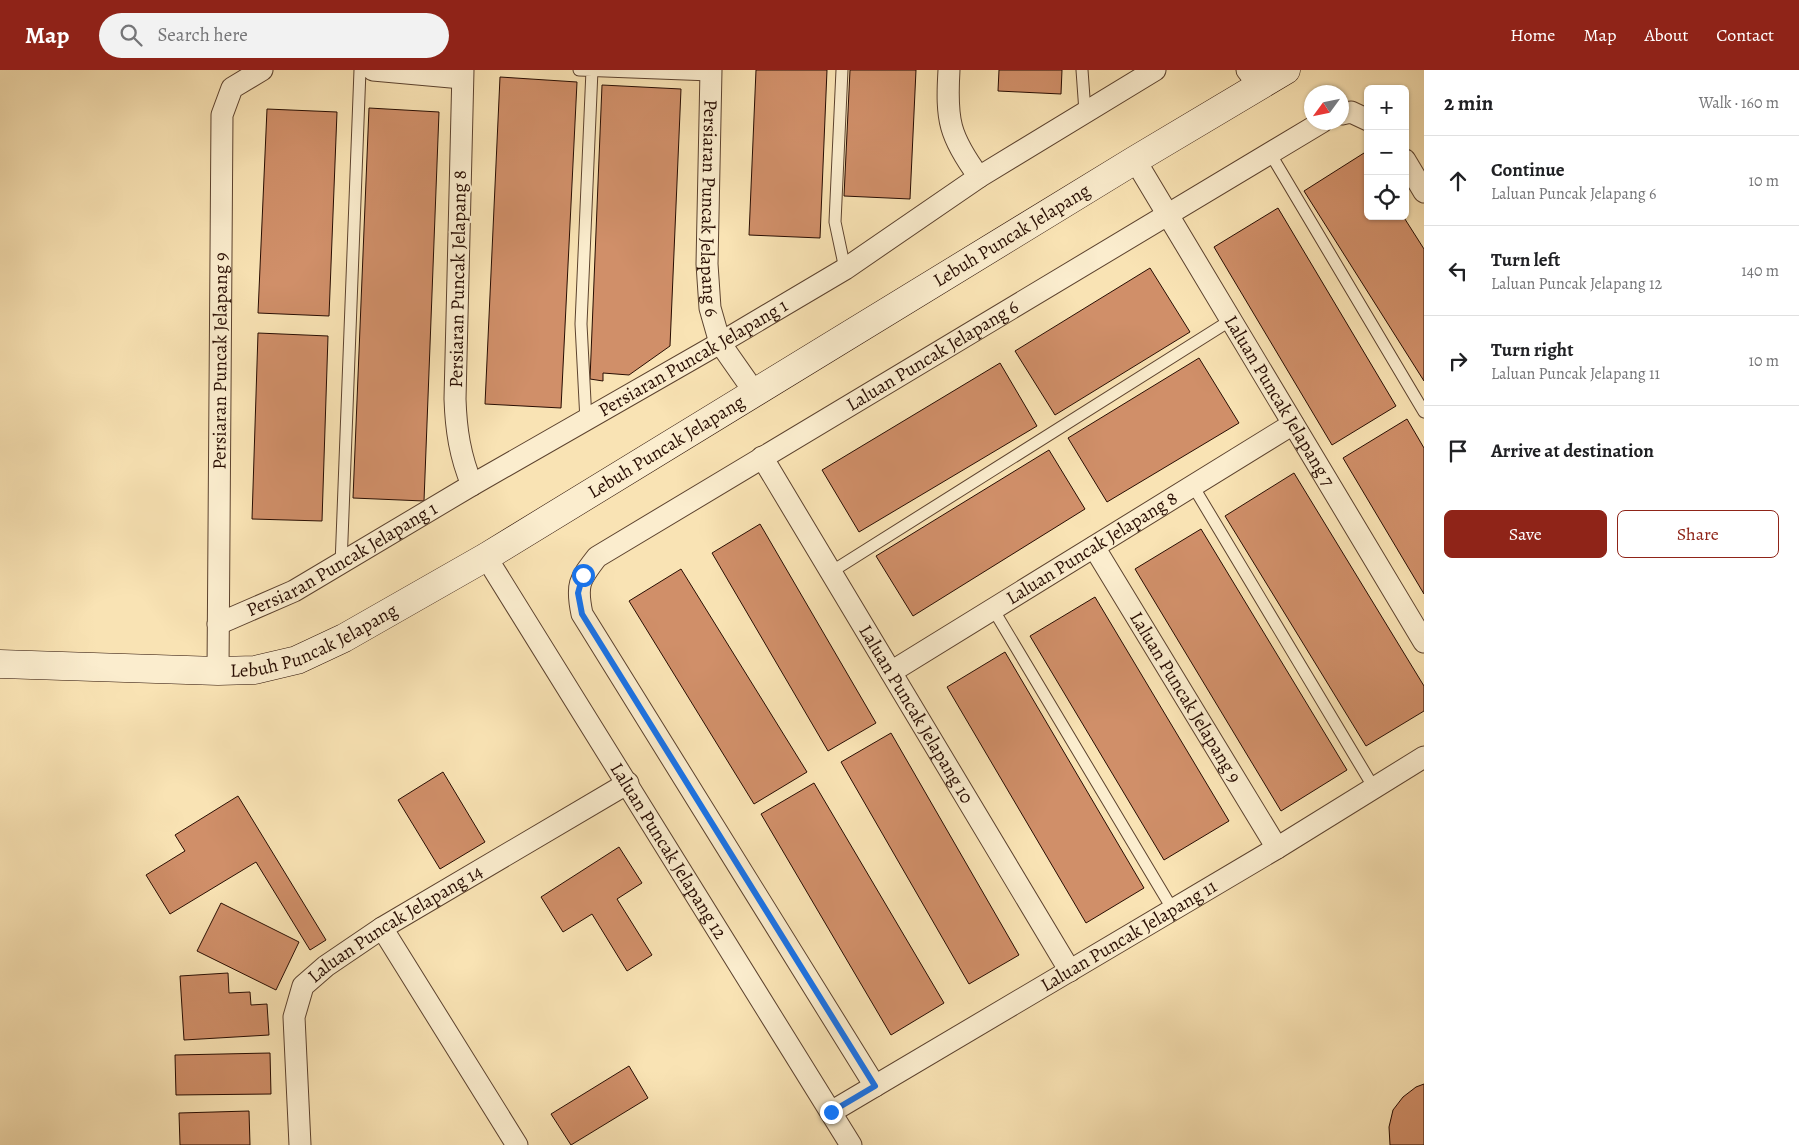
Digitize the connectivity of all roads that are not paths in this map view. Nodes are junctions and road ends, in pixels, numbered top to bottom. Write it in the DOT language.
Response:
graph roads {
  1 [pos="262,70"];
  2 [pos="360,70"];
  3 [pos="373,70"];
  4 [pos="579,70"];
  5 [pos="842,70"];
  6 [pos="949,70"];
  7 [pos="1082,70"];
  8 [pos="1155,70"];
  9 [pos="1286,70"];
  10 [pos="592,71"];
  11 [pos="711,72"];
  12 [pos="463,74"];
  13 [pos="1254,78"];
  14 [pos="1085,112"];
  15 [pos="1309,130"];
  16 [pos="1270,153"];
  17 [pos="1135,160"];
  18 [pos="1409,167"];
  19 [pos="979,177"];
  20 [pos="1424,192"];
  21 [pos="1167,214"];
  22 [pos="844,269"];
  23 [pos="1231,320"];
  24 [pos="720,343"];
  25 [pos="755,393"];
  26 [pos="1424,412"];
  27 [pos="586,421"];
  28 [pos="1293,424"];
  29 [pos="762,457"];
  30 [pos="472,485"];
  31 [pos="1193,486"];
  32 [pos="1094,547"];
  33 [pos="486,557"];
  34 [pos="341,565"];
  35 [pos="831,572"];
  36 [pos="993,609"];
  37 [pos="218,624"];
  38 [pos="1424,642"];
  39 [pos="0,664"];
  40 [pos="218,670"];
  41 [pos="891,672"];
  42 [pos="1424,757"];
  43 [pos="628,783"];
  44 [pos="1374,788"];
  45 [pos="1277,848"];
  46 [pos="1173,910"];
  47 [pos="382,928"];
  48 [pos="1070,971"];
  49 [pos="875,1086"];
  50 [pos="831,1112"];
  51 [pos="300,1145"];
  52 [pos="517,1145"];
  53 [pos="851,1145"];
  1 -- 37 [label="street, Persiaran Puncak Jelapang 9"];
  2 -- 34 [label="lane"];
  3 -- 12 [label="street"];
  4 -- 10 [label="lane"];
  5 -- 22 [label="lane"];
  6 -- 19 [label="street"];
  7 -- 14 [label="lane"];
  8 -- 14 [label="street, Persiaran Puncak Jelapang 1"];
  9 -- 13 [label="street, Lebuh Puncak Jelapang"];
  10 -- 11 [label="lane"];
  10 -- 27 [label="lane"];
  11 -- 24 [label="street, Persiaran Puncak Jelapang 6"];
  12 -- 30 [label="street, Persiaran Puncak Jelapang 8"];
  13 -- 17 [label="street, Lebuh Puncak Jelapang"];
  14 -- 19 [label="street, Persiaran Puncak Jelapang 1"];
  15 -- 16 [label="street, Laluan Puncak Jelapang 6"];
  16 -- 21 [label="street, Laluan Puncak Jelapang 6"];
  16 -- 26 [label="lane"];
  17 -- 21 [label="street, Laluan Puncak Jelapang 7"];
  17 -- 25 [label="street, Lebuh Puncak Jelapang"];
  18 -- 20 [label="street"];
  19 -- 22 [label="street, Persiaran Puncak Jelapang 1"];
  21 -- 23 [label="street, Laluan Puncak Jelapang 7"];
  21 -- 29 [label="street, Laluan Puncak Jelapang 6"];
  22 -- 24 [label="street, Persiaran Puncak Jelapang 1"];
  23 -- 28 [label="street, Laluan Puncak Jelapang 7"];
  23 -- 35 [label="lane"];
  24 -- 25 [label="street, Persiaran Puncak Jelapang 6"];
  24 -- 27 [label="street, Persiaran Puncak Jelapang 1"];
  25 -- 33 [label="street, Lebuh Puncak Jelapang"];
  27 -- 30 [label="street, Persiaran Puncak Jelapang 1"];
  28 -- 31 [label="street, Laluan Puncak Jelapang 8"];
  28 -- 38 [label="street, Laluan Puncak Jelapang 7"];
  29 -- 35 [label="street, Laluan Puncak Jelapang 10"];
  29 -- 49 [label="street, Laluan Puncak Jelapang 6"];
  30 -- 34 [label="street, Persiaran Puncak Jelapang 1"];
  31 -- 32 [label="street, Laluan Puncak Jelapang 8"];
  31 -- 44 [label="lane"];
  32 -- 36 [label="street, Laluan Puncak Jelapang 8"];
  32 -- 45 [label="street, Laluan Puncak Jelapang 9"];
  33 -- 40 [label="street, Lebuh Puncak Jelapang"];
  33 -- 43 [label="street, Laluan Puncak Jelapang 12"];
  34 -- 37 [label="street, Persiaran Puncak Jelapang 1"];
  35 -- 41 [label="street, Laluan Puncak Jelapang 10"];
  36 -- 41 [label="street, Laluan Puncak Jelapang 8"];
  36 -- 46 [label="lane"];
  37 -- 40 [label="street, Persiaran Puncak Jelapang 9"];
  39 -- 40 [label="street, Lebuh Puncak Jelapang"];
  41 -- 48 [label="street, Laluan Puncak Jelapang 10"];
  42 -- 44 [label="street, Laluan Puncak Jelapang 11"];
  43 -- 47 [label="street, Laluan Puncak Jelapang 14"];
  43 -- 50 [label="street, Laluan Puncak Jelapang 12"];
  44 -- 45 [label="street, Laluan Puncak Jelapang 11"];
  45 -- 46 [label="street, Laluan Puncak Jelapang 11"];
  46 -- 48 [label="street, Laluan Puncak Jelapang 11"];
  47 -- 51 [label="street, Laluan Puncak Jelapang 14"];
  47 -- 52 [label="street"];
  48 -- 49 [label="street, Laluan Puncak Jelapang 11"];
  49 -- 50 [label="street, Laluan Puncak Jelapang 11"];
  50 -- 53 [label="street, Laluan Puncak Jelapang 12"];
}
